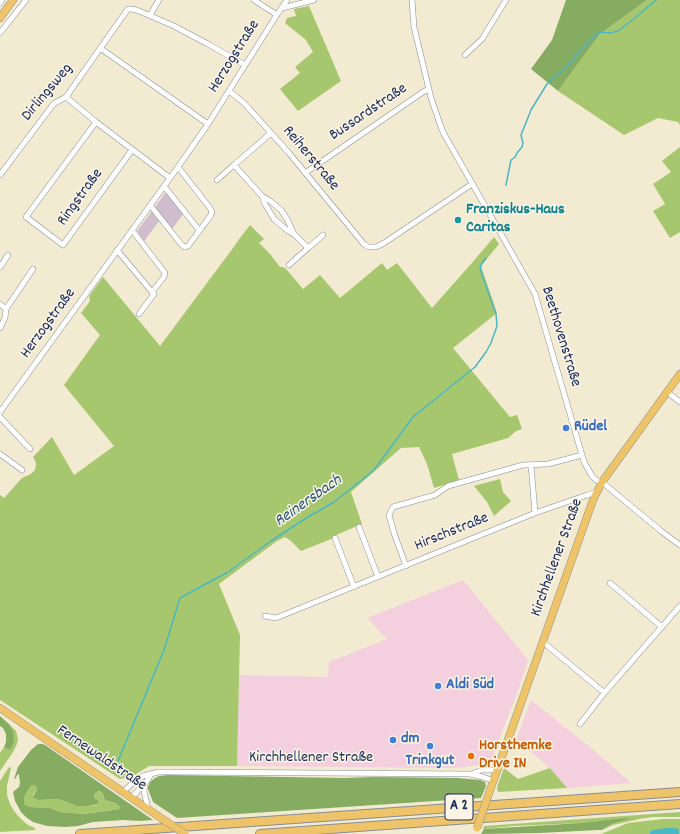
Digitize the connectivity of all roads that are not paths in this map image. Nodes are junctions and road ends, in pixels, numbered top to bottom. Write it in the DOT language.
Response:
graph roads {
  1 [pos="2,0"];
  2 [pos="13,0"];
  3 [pos="26,0"];
  4 [pos="159,0"];
  5 [pos="254,0"];
  6 [pos="287,0"];
  7 [pos="314,0"];
  8 [pos="412,0"];
  9 [pos="506,0"];
  10 [pos="0,3"];
  11 [pos="282,8"];
  12 [pos="150,15"];
  13 [pos="276,15"];
  14 [pos="0,18"];
  15 [pos="0,34"];
  16 [pos="100,48"];
  17 [pos="465,56"];
  18 [pos="245,66"];
  19 [pos="429,89"];
  20 [pos="229,91"];
  21 [pos="66,97"];
  22 [pos="96,122"];
  23 [pos="208,124"];
  24 [pos="271,133"];
  25 [pos="132,150"];
  26 [pos="234,165"];
  27 [pos="178,167"];
  28 [pos="305,173"];
  29 [pos="0,175"];
  30 [pos="170,178"];
  31 [pos="217,180"];
  32 [pos="472,184"];
  33 [pos="164,186"];
  34 [pos="262,196"];
  35 [pos="150,205"];
  36 [pos="132,230"];
  37 [pos="200,230"];
  38 [pos="294,234"];
  39 [pos="323,235"];
  40 [pos="308,248"];
  41 [pos="117,250"];
  42 [pos="8,255"];
  43 [pos="289,265"];
  44 [pos="0,267"];
  45 [pos="33,269"];
  46 [pos="152,292"];
  47 [pos="0,304"];
  48 [pos="6,308"];
  49 [pos="139,314"];
  50 [pos="0,328"];
  51 [pos="680,374"];
  52 [pos="667,392"];
  53 [pos="680,402"];
  54 [pos="0,412"];
  55 [pos="0,418"];
  56 [pos="30,449"];
  57 [pos="0,454"];
  58 [pos="582,455"];
  59 [pos="531,465"];
  60 [pos="22,470"];
  61 [pos="602,482"];
  62 [pos="597,492"];
  63 [pos="536,513"];
  64 [pos="359,527"];
  65 [pos="335,538"];
  66 [pos="680,545"];
  67 [pos="406,566"];
  68 [pos="378,577"];
  69 [pos="610,583"];
  70 [pos="354,587"];
  71 [pos="680,606"];
  72 [pos="265,616"];
  73 [pos="662,627"];
  74 [pos="543,642"];
  75 [pos="605,692"];
  76 [pos="0,708"];
  77 [pos="580,724"];
  78 [pos="498,770"];
  79 [pos="151,774"];
  80 [pos="470,774"];
  81 [pos="494,781"];
  82 [pos="145,783"];
  83 [pos="123,792"];
  84 [pos="680,792"];
  85 [pos="132,797"];
  86 [pos="680,804"];
  87 [pos="148,808"];
  88 [pos="475,831"];
  89 [pos="80,834"];
  90 [pos="185,834"];
  91 [pos="260,834"];
  1 -- 10 [label="street"];
  2 -- 14 [label="main road"];
  3 -- 15 [label="street"];
  4 -- 12 [label="street"];
  5 -- 13 [label="street"];
  6 -- 11 [label="street, Herzogstraße"];
  7 -- 11 [label="street"];
  8 -- 19 [label="street, Beethovenstraße"];
  9 -- 17 [label="street"];
  11 -- 13 [label="street, Herzogstraße"];
  12 -- 16 [label="street, Dirlingsweg"];
  12 -- 18 [label="street"];
  13 -- 18 [label="street, Herzogstraße"];
  16 -- 21 [label="street, Dirlingsweg"];
  16 -- 23 [label="street"];
  18 -- 20 [label="street, Herzogstraße"];
  19 -- 28 [label="street, Bussardstraße"];
  19 -- 32 [label="street, Beethovenstraße"];
  20 -- 23 [label="street, Herzogstraße"];
  20 -- 24 [label="street, Reiherstraße"];
  21 -- 22 [label="street"];
  21 -- 29 [label="street, Dirlingsweg"];
  22 -- 25 [label="street"];
  22 -- 25 [label="street, Ringstraße"];
  23 -- 27 [label="street, Herzogstraße"];
  24 -- 26 [label="street"];
  24 -- 28 [label="street, Reiherstraße"];
  25 -- 30 [label="street"];
  26 -- 31 [label="street"];
  26 -- 34 [label="street"];
  27 -- 30 [label="street, Herzogstraße"];
  27 -- 37 [label="street"];
  28 -- 32 [label="street, Reiherstraße"];
  30 -- 33 [label="street, Herzogstraße"];
  32 -- 58 [label="street, Beethovenstraße"];
  33 -- 35 [label="street, Herzogstraße"];
  33 -- 37 [label="street"];
  34 -- 38 [label="street"];
  34 -- 38 [label="street"];
  35 -- 36 [label="street, Herzogstraße"];
  35 -- 37 [label="street"];
  36 -- 41 [label="street, Herzogstraße"];
  36 -- 46 [label="street"];
  38 -- 40 [label="street"];
  39 -- 40 [label="street"];
  40 -- 43 [label="street"];
  41 -- 46 [label="street"];
  41 -- 54 [label="street, Herzogstraße"];
  42 -- 44 [label="street"];
  45 -- 48 [label="street"];
  46 -- 49 [label="street"];
  47 -- 48 [label="street"];
  48 -- 50 [label="street"];
  51 -- 52 [label="main road, Kirchhellener Straße"];
  52 -- 53 [label="street"];
  52 -- 61 [label="main road, Kirchhellener Straße"];
  55 -- 56 [label="street"];
  57 -- 60 [label="street"];
  58 -- 59 [label="street"];
  58 -- 61 [label="street, Beethovenstraße"];
  59 -- 63 [label="street"];
  59 -- 67 [label="street"];
  61 -- 62 [label="main road, Kirchhellener Straße"];
  61 -- 66 [label="street, Beethovenstraße"];
  62 -- 63 [label="street, Hirschstraße"];
  62 -- 74 [label="main road, Kirchhellener Straße"];
  63 -- 67 [label="street, Hirschstraße"];
  64 -- 68 [label="street"];
  65 -- 70 [label="street"];
  67 -- 68 [label="street, Hirschstraße"];
  68 -- 70 [label="street, Hirschstraße"];
  69 -- 73 [label="street"];
  70 -- 72 [label="street, Hirschstraße"];
  71 -- 73 [label="street"];
  73 -- 75 [label="street"];
  74 -- 75 [label="street"];
  74 -- 78 [label="main road, Kirchhellener Straße"];
  75 -- 77 [label="street"];
  76 -- 83 [label="main road, Fernewaldstraße"];
  78 -- 80 [label="street, Kirchhellener Straße"];
  78 -- 81 [label="main road, Kirchhellener Straße"];
  79 -- 80 [label="street, Kirchhellener Straße"];
  79 -- 82 [label="street"];
  79 -- 83 [label="street, Kirchhellener Straße"];
  80 -- 81 [label="street, Kirchhellener Straße"];
  81 -- 88 [label="main road, Kirchhellener Straße, bridge"];
  82 -- 85 [label="street"];
  82 -- 87 [label="street"];
  83 -- 85 [label="main road, Fernewaldstraße"];
  84 -- 89 [label="highway, A 2"];
  85 -- 87 [label="main road, Fernewaldstraße"];
  86 -- 91 [label="highway, A 2"];
  87 -- 90 [label="main road, Fernewaldstraße, bridge"];
}
